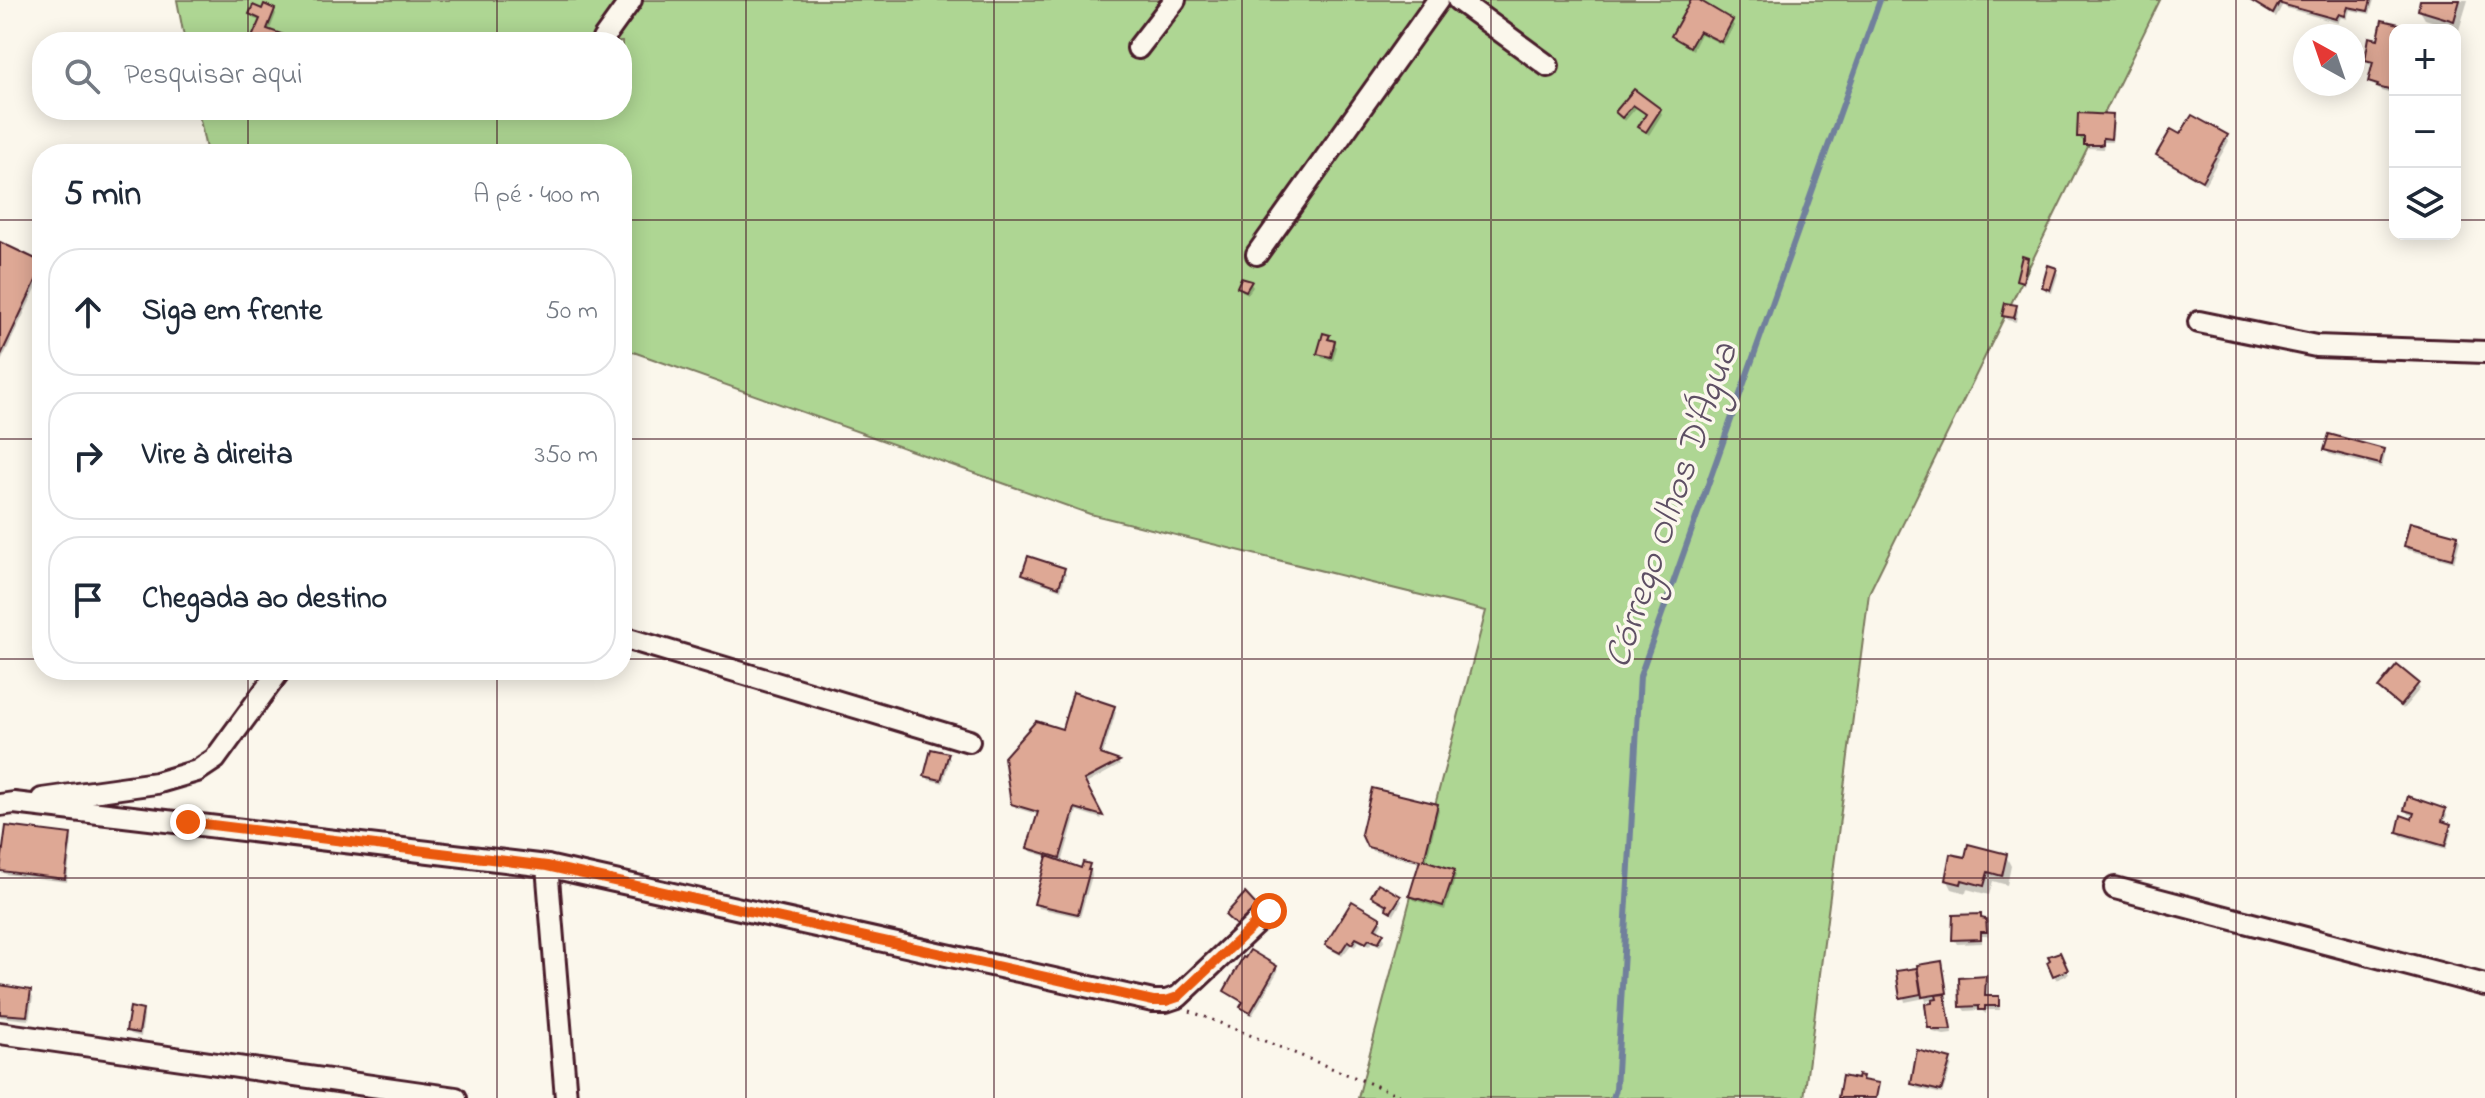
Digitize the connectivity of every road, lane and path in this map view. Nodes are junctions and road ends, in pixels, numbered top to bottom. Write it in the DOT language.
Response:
graph roads {
  1 [pos="631,0"];
  2 [pos="1175,0"];
  3 [pos="1438,0"];
  4 [pos="1458,0"];
  5 [pos="608,32"];
  6 [pos="1138,48"];
  7 [pos="1548,66"];
  8 [pos="1257,254"];
  9 [pos="2199,322"];
  10 [pos="2485,352"];
  11 [pos="632,640"];
  12 [pos="273,680"];
  13 [pos="969,741"];
  14 [pos="7,804"];
  15 [pos="547,866"];
  16 [pos="2115,888"];
  17 [pos="1269,911"];
  18 [pos="2485,985"];
  19 [pos="1166,1001"];
  20 [pos="0,1033"];
  21 [pos="456,1098"];
  22 [pos="566,1098"];
  23 [pos="1406,1098"];
  1 -- 5 [label="street"];
  2 -- 6 [label="street"];
  3 -- 8 [label="street"];
  4 -- 7 [label="street"];
  9 -- 10 [label="street"];
  11 -- 13 [label="street"];
  12 -- 14 [label="street"];
  14 -- 15 [label="street"];
  15 -- 19 [label="street"];
  15 -- 22 [label="street"];
  16 -- 18 [label="street"];
  17 -- 19 [label="street"];
  19 -- 23 [label="path"];
  20 -- 21 [label="street"];
}
